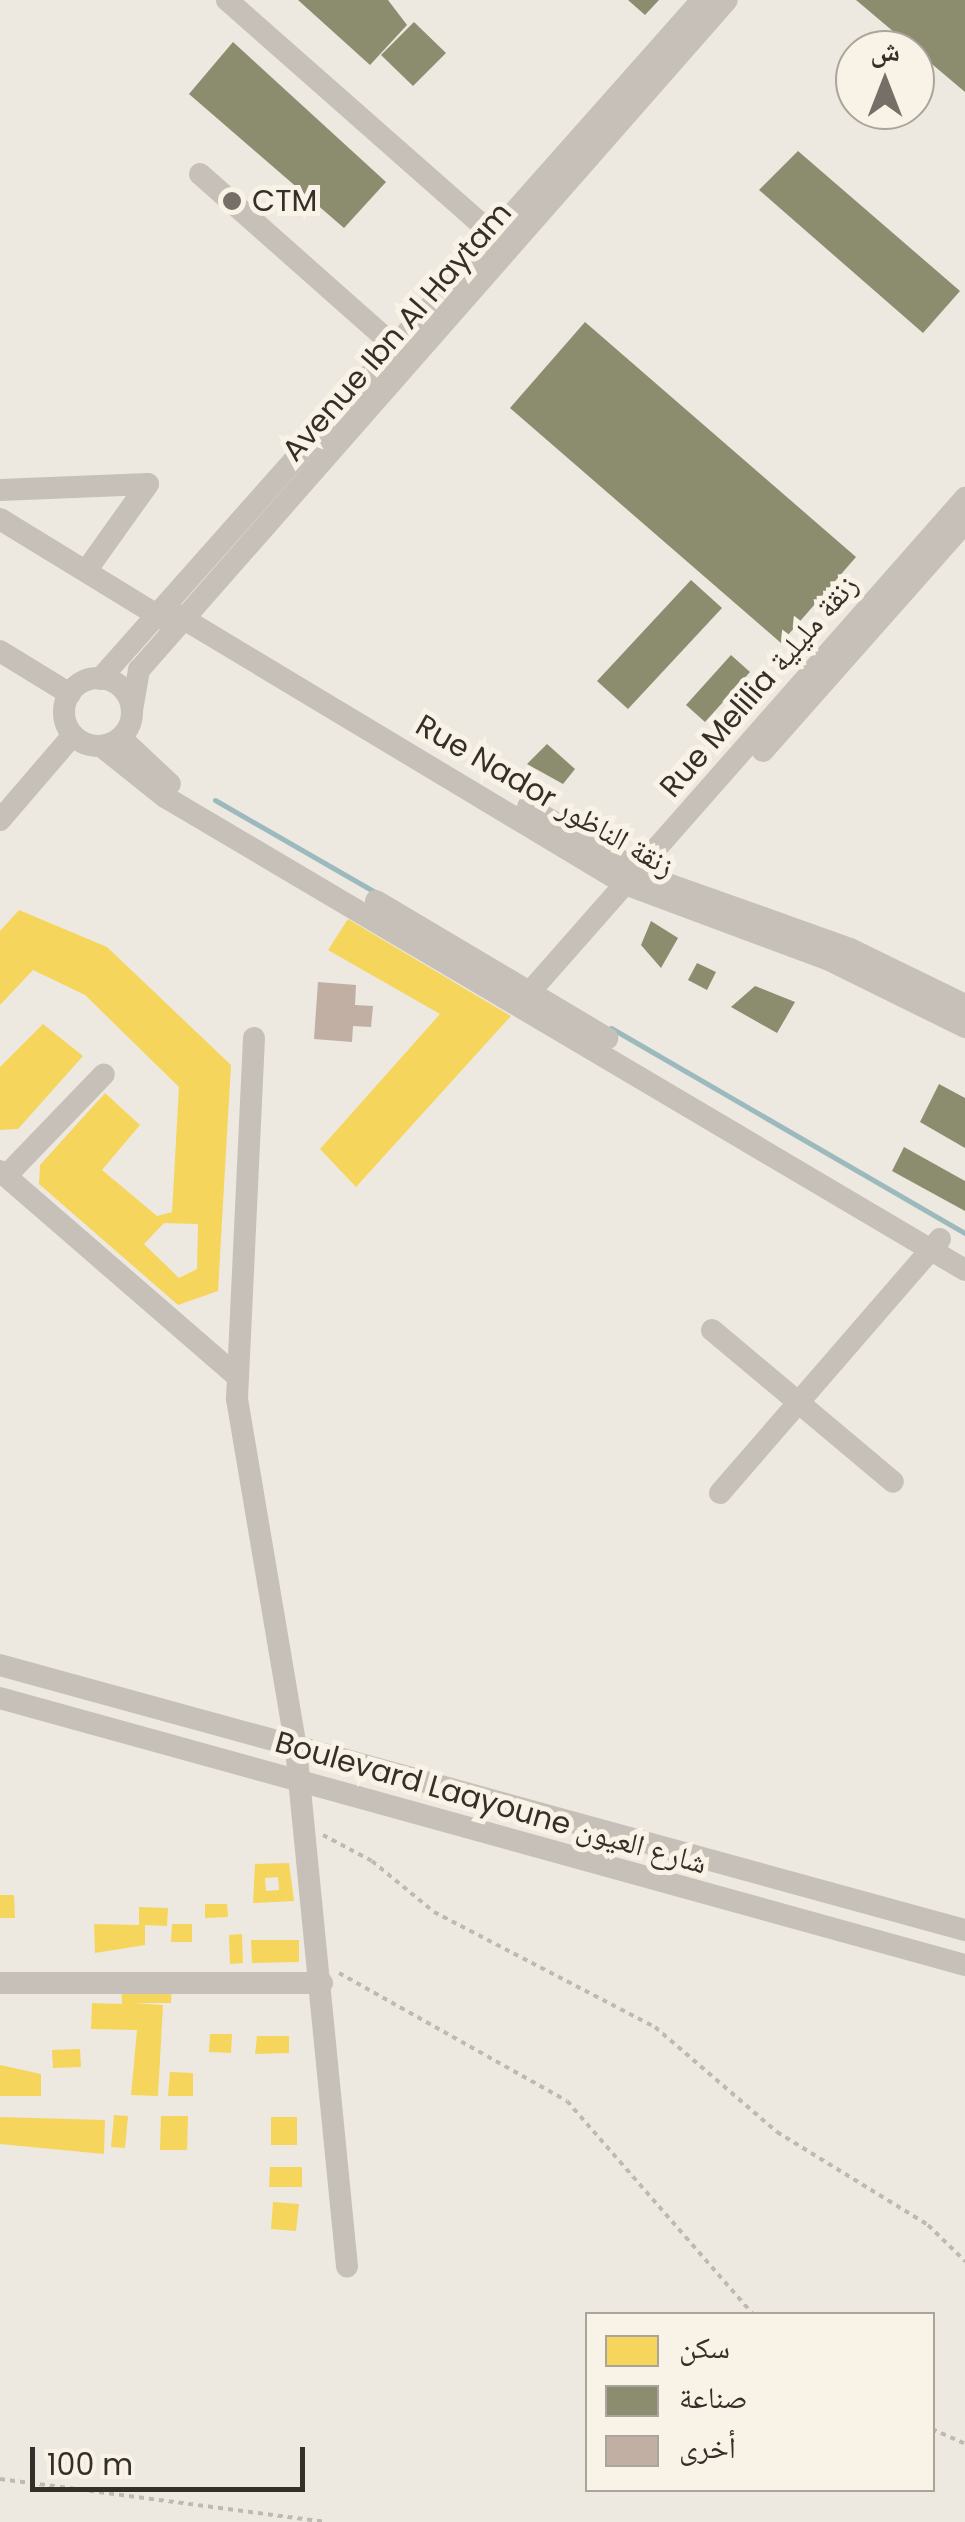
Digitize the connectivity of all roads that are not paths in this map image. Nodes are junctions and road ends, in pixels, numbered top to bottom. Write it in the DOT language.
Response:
graph roads {
  1 [pos="227,0"];
  2 [pos="702,0"];
  3 [pos="727,0"];
  4 [pos="200,174"];
  5 [pos="503,243"];
  6 [pos="436,320"];
  7 [pos="398,349"];
  8 [pos="0,490"];
  9 [pos="965,498"];
  10 [pos="0,519"];
  11 [pos="965,523"];
  12 [pos="86,572"];
  13 [pos="177,613"];
  14 [pos="0,652"];
  15 [pos="100,679"];
  16 [pos="70,694"];
  17 [pos="132,710"];
  18 [pos="73,735"];
  19 [pos="111,742"];
  20 [pos="0,820"];
  21 [pos="638,881"];
  22 [pos="532,1002"];
  23 [pos="965,1005"];
  24 [pos="965,1027"];
  25 [pos="254,1038"];
  26 [pos="104,1074"];
  27 [pos="3,1173"];
  28 [pos="936,1245"];
  29 [pos="965,1254"];
  30 [pos="965,1270"];
  31 [pos="712,1330"];
  32 [pos="238,1377"];
  33 [pos="798,1404"];
  34 [pos="893,1482"];
  35 [pos="720,1493"];
  36 [pos="0,1665"];
  37 [pos="0,1698"];
  38 [pos="296,1749"];
  39 [pos="296,1780"];
  40 [pos="965,1930"];
  41 [pos="965,1965"];
  42 [pos="321,1974"];
  43 [pos="0,1982"];
  44 [pos="347,2266"];
  1 -- 5 [label="street"];
  2 -- 5 [label="street, Avenue Ibn Al Haytam"];
  3 -- 5 [label="street, Avenue Ibn Al Haytam"];
  4 -- 7 [label="street"];
  5 -- 6 [label="street, Avenue Ibn Al Haytam"];
  6 -- 7 [label="street, Avenue Ibn Al Haytam"];
  6 -- 13 [label="street, Avenue Ibn Al Haytam"];
  7 -- 13 [label="street, Avenue Ibn Al Haytam"];
  8 -- 12 [label="street"];
  9 -- 21 [label="street, Rue Melilia زنقة مليلية"];
  10 -- 12 [label="street, Rue Nador زنقة الناظور"];
  11 -- 21 [label="street, Rue Melilia زنقة مليلية"];
  12 -- 13 [label="street, Rue Nador زنقة الناظور"];
  13 -- 15 [label="street, Avenue Ibn Al Haytam"];
  13 -- 17 [label="street, Avenue Ibn Al Haytam"];
  13 -- 21 [label="street, Rue Nador زنقة الناظور"];
  14 -- 16 [label="street"];
  15 -- 16 [label="street"];
  15 -- 17 [label="street"];
  16 -- 18 [label="street"];
  17 -- 19 [label="street"];
  18 -- 19 [label="street"];
  18 -- 20 [label="street"];
  19 -- 22 [label="street"];
  21 -- 22 [label="street, Rue Melilia زنقة مليلية"];
  21 -- 23 [label="street, Rue Nador زنقة الناظور"];
  21 -- 24 [label="street, Rue Nador زنقة الناظور"];
  22 -- 28 [label="street"];
  25 -- 32 [label="street"];
  26 -- 27 [label="street"];
  27 -- 32 [label="street"];
  28 -- 29 [label="street"];
  28 -- 30 [label="street"];
  28 -- 33 [label="street"];
  31 -- 33 [label="street"];
  32 -- 38 [label="street"];
  33 -- 34 [label="street"];
  33 -- 35 [label="street"];
  36 -- 38 [label="street, Boulevard Laayoune شارع العيون"];
  37 -- 39 [label="street, Boulevard Laayoune شارع العيون"];
  38 -- 39 [label="street"];
  38 -- 40 [label="street, Boulevard Laayoune شارع العيون"];
  39 -- 41 [label="street, Boulevard Laayoune شارع العيون"];
  39 -- 42 [label="street"];
  42 -- 43 [label="street"];
  42 -- 44 [label="street"];
}
